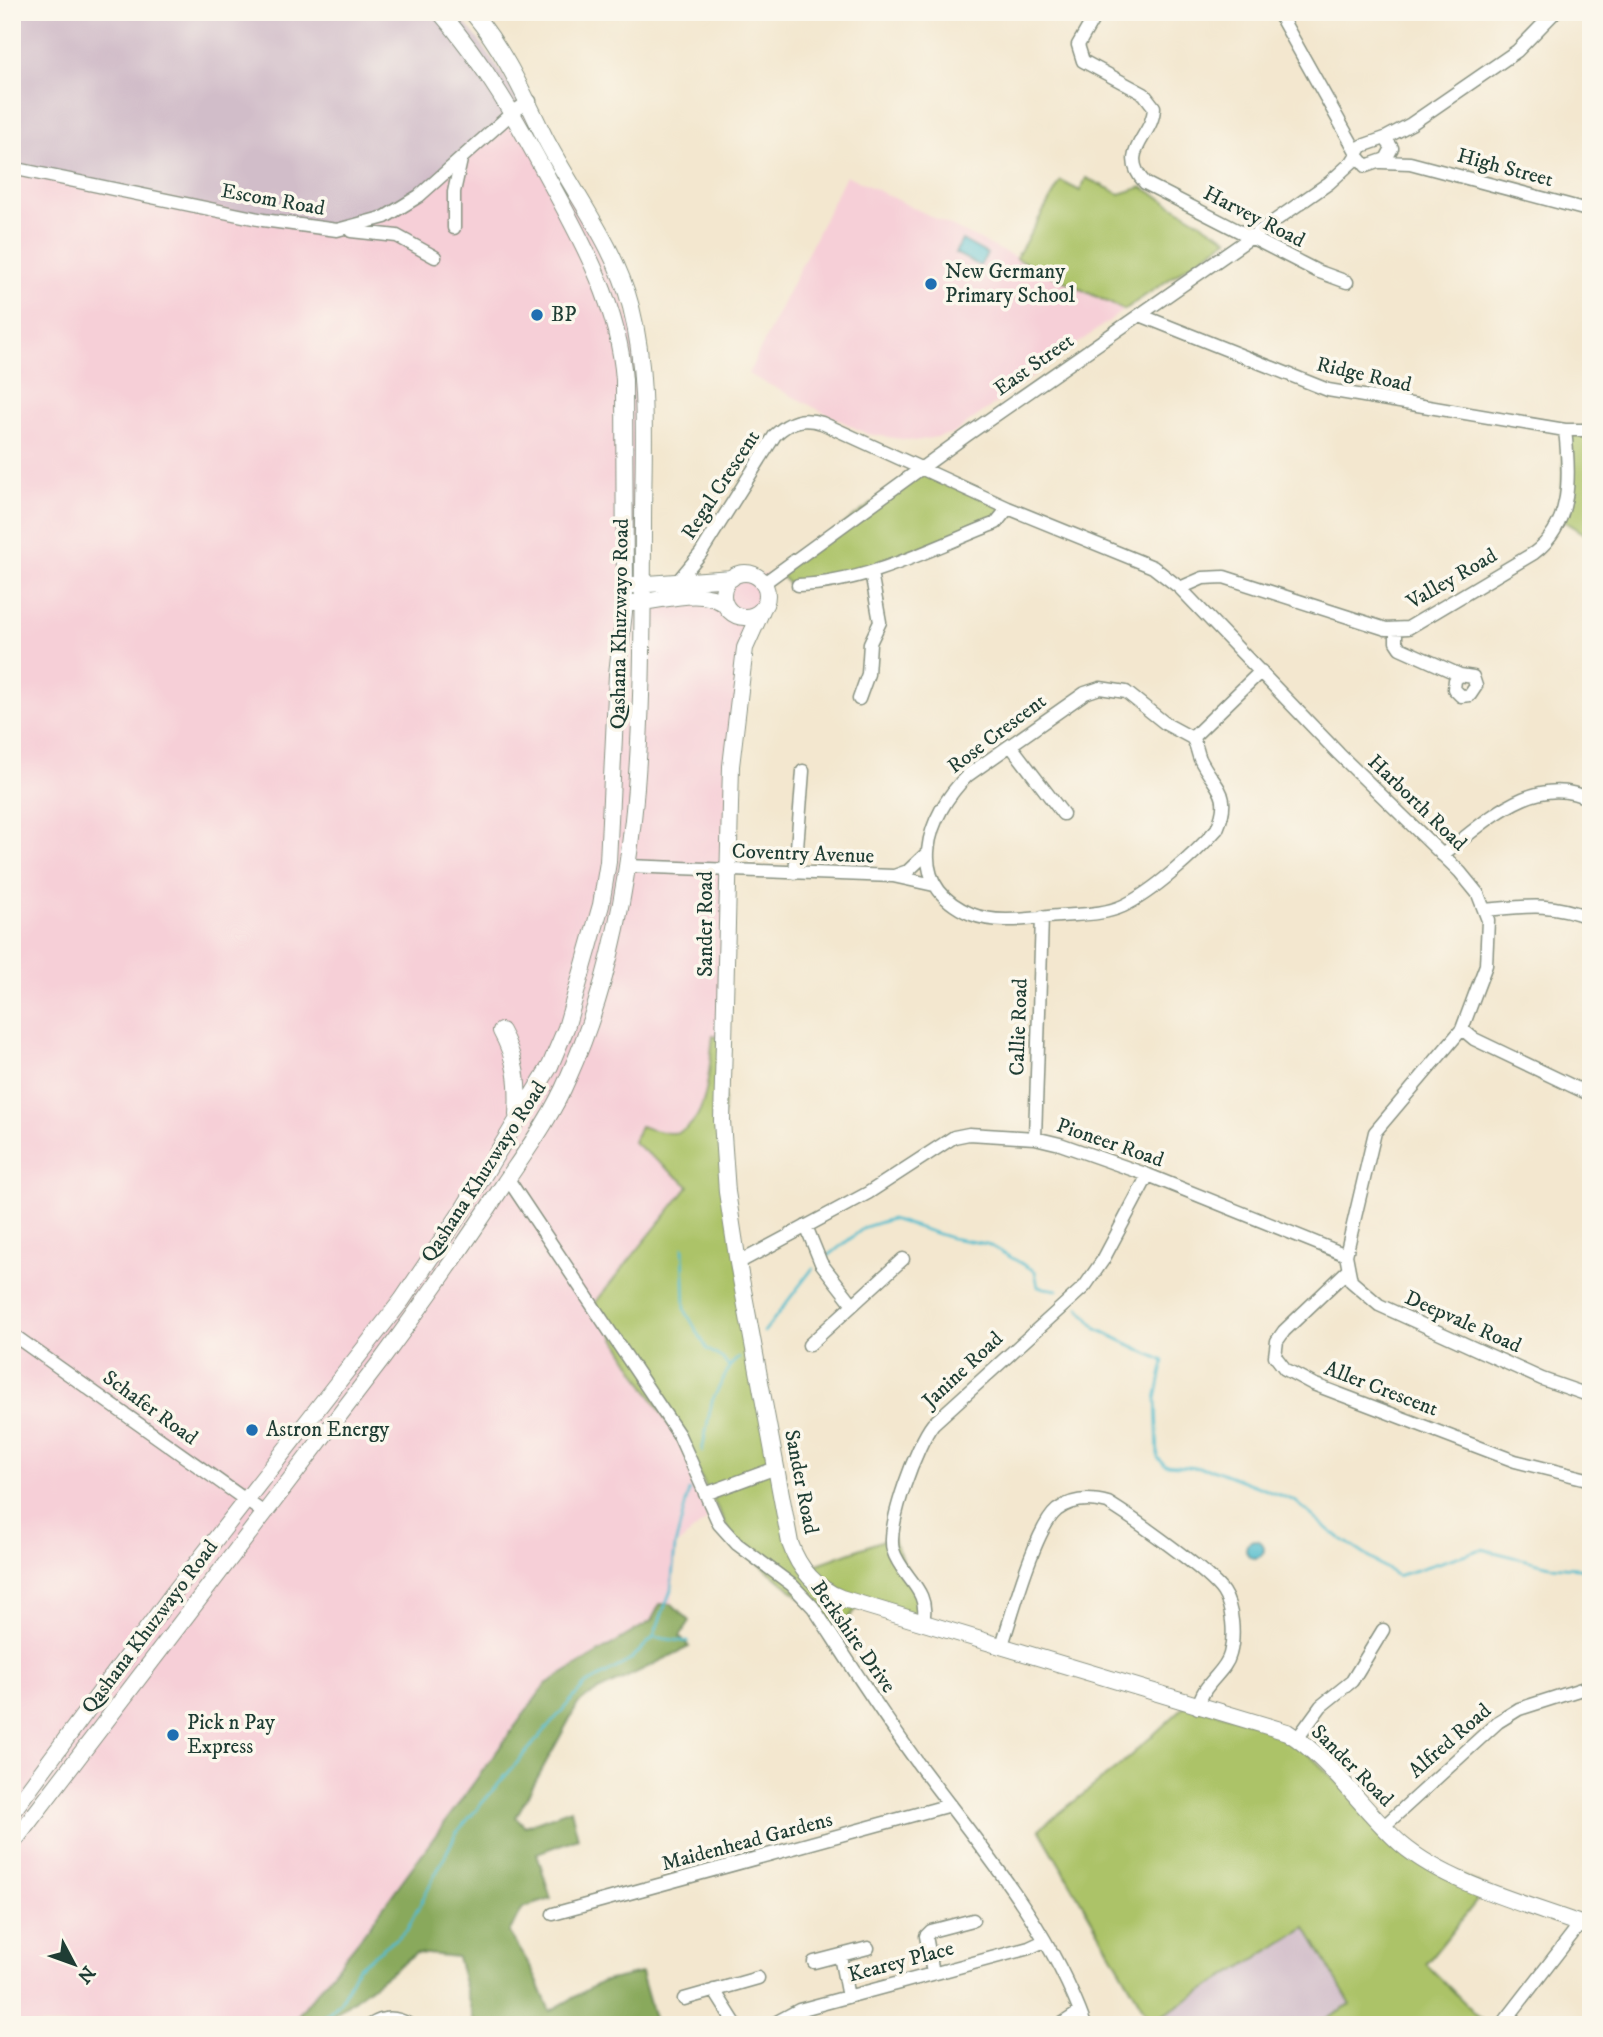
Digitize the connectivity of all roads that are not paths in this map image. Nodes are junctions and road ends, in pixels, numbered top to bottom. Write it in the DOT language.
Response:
graph roads {
  1 [pos="440,12"];
  2 [pos="472,12"];
  3 [pos="1097,12"];
  4 [pos="1278,12"];
  5 [pos="1555,12"];
  6 [pos="530,101"];
  7 [pos="513,112"];
  8 [pos="1339,122"];
  9 [pos="1385,145"];
  10 [pos="1357,154"];
  11 [pos="461,160"];
  12 [pos="1381,162"];
  13 [pos="1410,163"];
  14 [pos="1366,166"];
  15 [pos="12,168"];
  16 [pos="1329,183"];
  17 [pos="1591,211"];
  18 [pos="454,228"];
  19 [pos="337,230"];
  20 [pos="1251,238"];
  21 [pos="435,257"];
  22 [pos="1347,282"];
  23 [pos="1140,315"];
  24 [pos="1564,430"];
  25 [pos="1591,430"];
  26 [pos="920,468"];
  27 [pos="1008,508"];
  28 [pos="871,572"];
  29 [pos="732,578"];
  30 [pos="677,582"];
  31 [pos="764,583"];
  32 [pos="642,585"];
  33 [pos="798,585"];
  34 [pos="625,586"];
  35 [pos="1180,588"];
  36 [pos="625,603"];
  37 [pos="642,603"];
  38 [pos="730,610"];
  39 [pos="762,610"];
  40 [pos="1396,631"];
  41 [pos="745,648"];
  42 [pos="1261,671"];
  43 [pos="1460,675"];
  44 [pos="859,699"];
  45 [pos="1192,737"];
  46 [pos="1011,746"];
  47 [pos="803,771"];
  48 [pos="1591,800"];
  49 [pos="1063,814"];
  50 [pos="927,853"];
  51 [pos="1443,855"];
  52 [pos="628,866"];
  53 [pos="726,870"];
  54 [pos="795,873"];
  55 [pos="893,876"];
  56 [pos="934,885"];
  57 [pos="1485,910"];
  58 [pos="1042,917"];
  59 [pos="1591,918"];
  60 [pos="1462,1030"];
  61 [pos="501,1031"];
  62 [pos="1591,1095"];
  63 [pos="516,1120"];
  64 [pos="1035,1138"];
  65 [pos="1148,1175"];
  66 [pos="508,1179"];
  67 [pos="806,1226"];
  68 [pos="1350,1235"];
  69 [pos="1324,1245"];
  70 [pos="1346,1255"];
  71 [pos="903,1259"];
  72 [pos="738,1263"];
  73 [pos="1347,1271"];
  74 [pos="852,1303"];
  75 [pos="12,1334"];
  76 [pos="809,1345"];
  77 [pos="1591,1396"];
  78 [pos="776,1468"];
  79 [pos="1591,1480"];
  80 [pos="705,1493"];
  81 [pos="246,1500"];
  82 [pos="264,1513"];
  83 [pos="923,1622"];
  84 [pos="1383,1630"];
  85 [pos="1002,1645"];
  86 [pos="1591,1686"];
  87 [pos="1198,1708"];
  88 [pos="1297,1739"];
  89 [pos="950,1805"];
  90 [pos="12,1812"];
  91 [pos="1383,1826"];
  92 [pos="12,1844"];
  93 [pos="553,1914"];
  94 [pos="972,1920"];
  95 [pos="1586,1926"];
  96 [pos="1044,1941"];
  97 [pos="868,1948"];
  98 [pos="840,1956"];
  99 [pos="814,1962"];
  100 [pos="933,1973"];
  101 [pos="758,1978"];
  102 [pos="713,1990"];
  103 [pos="848,1997"];
  104 [pos="684,1999"];
  105 [pos="1083,2018"];
  106 [pos="773,2024"];
  107 [pos="371,2025"];
  108 [pos="410,2025"];
  109 [pos="736,2025"];
  110 [pos="1060,2025"];
  111 [pos="1502,2025"];
  1 -- 7 [label="main road, Qashana Khuzwayo Road"];
  2 -- 6 [label="main road, Qashana Khuzwayo Road"];
  3 -- 20 [label="street, Harvey Road"];
  4 -- 8 [label="street"];
  5 -- 9 [label="street"];
  6 -- 7 [label="street, Escom Road"];
  6 -- 32 [label="main road, Qashana Khuzwayo Road"];
  7 -- 11 [label="street, Escom Road"];
  7 -- 34 [label="main road, Qashana Khuzwayo Road"];
  8 -- 9 [label="street, High Street"];
  8 -- 10 [label="street"];
  9 -- 10 [label="street, East Street"];
  9 -- 12 [label="street"];
  9 -- 13 [label="street, High Street"];
  10 -- 14 [label="street"];
  10 -- 16 [label="street, East Street"];
  11 -- 18 [label="street"];
  11 -- 19 [label="street, Escom Road"];
  12 -- 13 [label="street, High Street"];
  12 -- 14 [label="street, East Street"];
  13 -- 17 [label="street, High Street"];
  14 -- 16 [label="street, East Street"];
  15 -- 19 [label="street, Escom Road"];
  16 -- 20 [label="street, East Street"];
  19 -- 21 [label="street"];
  20 -- 22 [label="street, Harvey Road"];
  20 -- 23 [label="street, East Street"];
  23 -- 24 [label="street, Ridge Road"];
  23 -- 26 [label="street, East Street"];
  24 -- 25 [label="street, Ridge Road"];
  24 -- 40 [label="street, Valley Road"];
  26 -- 27 [label="street, Harborth Road"];
  26 -- 30 [label="street, Regal Crescent"];
  26 -- 31 [label="street, East Street"];
  27 -- 28 [label="street"];
  27 -- 35 [label="street, Harborth Road"];
  28 -- 33 [label="street"];
  28 -- 44 [label="street"];
  29 -- 30 [label="main road"];
  29 -- 31 [label="main road"];
  29 -- 38 [label="main road"];
  30 -- 32 [label="main road"];
  31 -- 39 [label="main road"];
  32 -- 34 [label="main road"];
  32 -- 37 [label="main road, Qashana Khuzwayo Road"];
  34 -- 36 [label="main road, Qashana Khuzwayo Road"];
  35 -- 40 [label="street, Valley Road"];
  35 -- 42 [label="street, Harborth Road"];
  36 -- 37 [label="main road"];
  36 -- 63 [label="main road, Qashana Khuzwayo Road"];
  37 -- 38 [label="main road"];
  37 -- 52 [label="main road, Qashana Khuzwayo Road"];
  38 -- 39 [label="main road"];
  38 -- 41 [label="main road, Sander Road"];
  39 -- 41 [label="main road, Sander Road"];
  40 -- 43 [label="street"];
  41 -- 53 [label="main road, Sander Road"];
  42 -- 45 [label="street"];
  42 -- 51 [label="street, Harborth Road"];
  45 -- 46 [label="street, Rose Crescent"];
  45 -- 58 [label="street"];
  46 -- 49 [label="street"];
  46 -- 50 [label="street, Rose Crescent"];
  47 -- 54 [label="street"];
  48 -- 51 [label="street"];
  50 -- 55 [label="street, Coventry Avenue"];
  50 -- 56 [label="street, Rose Crescent"];
  51 -- 57 [label="street, Harborth Road"];
  52 -- 53 [label="street, Coventry Avenue"];
  52 -- 66 [label="main road, Qashana Khuzwayo Road"];
  53 -- 54 [label="street, Coventry Avenue"];
  53 -- 72 [label="main road, Sander Road"];
  54 -- 55 [label="street, Coventry Avenue"];
  55 -- 56 [label="street, Coventry Avenue"];
  56 -- 58 [label="street"];
  57 -- 59 [label="street"];
  57 -- 60 [label="street, Harborth Road"];
  58 -- 64 [label="street, Callie Road"];
  60 -- 62 [label="street"];
  60 -- 68 [label="street, Harborth Road"];
  61 -- 63 [label="main road"];
  63 -- 81 [label="main road, Qashana Khuzwayo Road"];
  64 -- 65 [label="street, Pioneer Road"];
  64 -- 67 [label="street, Pioneer Road"];
  65 -- 69 [label="street, Pioneer Road"];
  65 -- 83 [label="street, Janine Road"];
  66 -- 80 [label="street, Berkshire Drive"];
  66 -- 82 [label="main road, Qashana Khuzwayo Road"];
  67 -- 72 [label="street, Pioneer Road"];
  67 -- 74 [label="street"];
  68 -- 69 [label="street"];
  68 -- 70 [label="street, Harborth Road"];
  69 -- 70 [label="street, Pioneer Road"];
  70 -- 73 [label="street"];
  71 -- 74 [label="street"];
  72 -- 78 [label="main road, Sander Road"];
  73 -- 77 [label="street, Deepvale Road"];
  73 -- 79 [label="street, Aller Crescent"];
  74 -- 76 [label="street"];
  75 -- 81 [label="street, Schafer Road"];
  78 -- 80 [label="street"];
  78 -- 83 [label="main road, Sander Road"];
  80 -- 89 [label="street, Berkshire Drive"];
  81 -- 82 [label="street, Schafer Road"];
  81 -- 90 [label="main road, Qashana Khuzwayo Road"];
  82 -- 92 [label="main road, Qashana Khuzwayo Road"];
  83 -- 85 [label="main road, Sander Road"];
  84 -- 88 [label="street"];
  85 -- 87 [label="main road, Sander Road"];
  85 -- 87 [label="street"];
  86 -- 91 [label="street, Alfred Road"];
  87 -- 88 [label="main road, Sander Road"];
  88 -- 91 [label="main road, Sander Road"];
  89 -- 93 [label="street, Maidenhead Gardens"];
  89 -- 96 [label="street, Berkshire Drive"];
  91 -- 95 [label="main road, Sander Road"];
  94 -- 100 [label="street"];
  95 -- 111 [label="street"];
  96 -- 100 [label="street, Kearey Place"];
  96 -- 105 [label="street, Berkshire Drive"];
  97 -- 98 [label="street"];
  98 -- 99 [label="street"];
  98 -- 103 [label="street"];
  100 -- 103 [label="street, Kearey Place"];
  101 -- 102 [label="street"];
  102 -- 104 [label="street"];
  102 -- 109 [label="street"];
  103 -- 106 [label="street, Kearey Place"];
  105 -- 110 [label="street"];
  107 -- 108 [label="street"];
}
